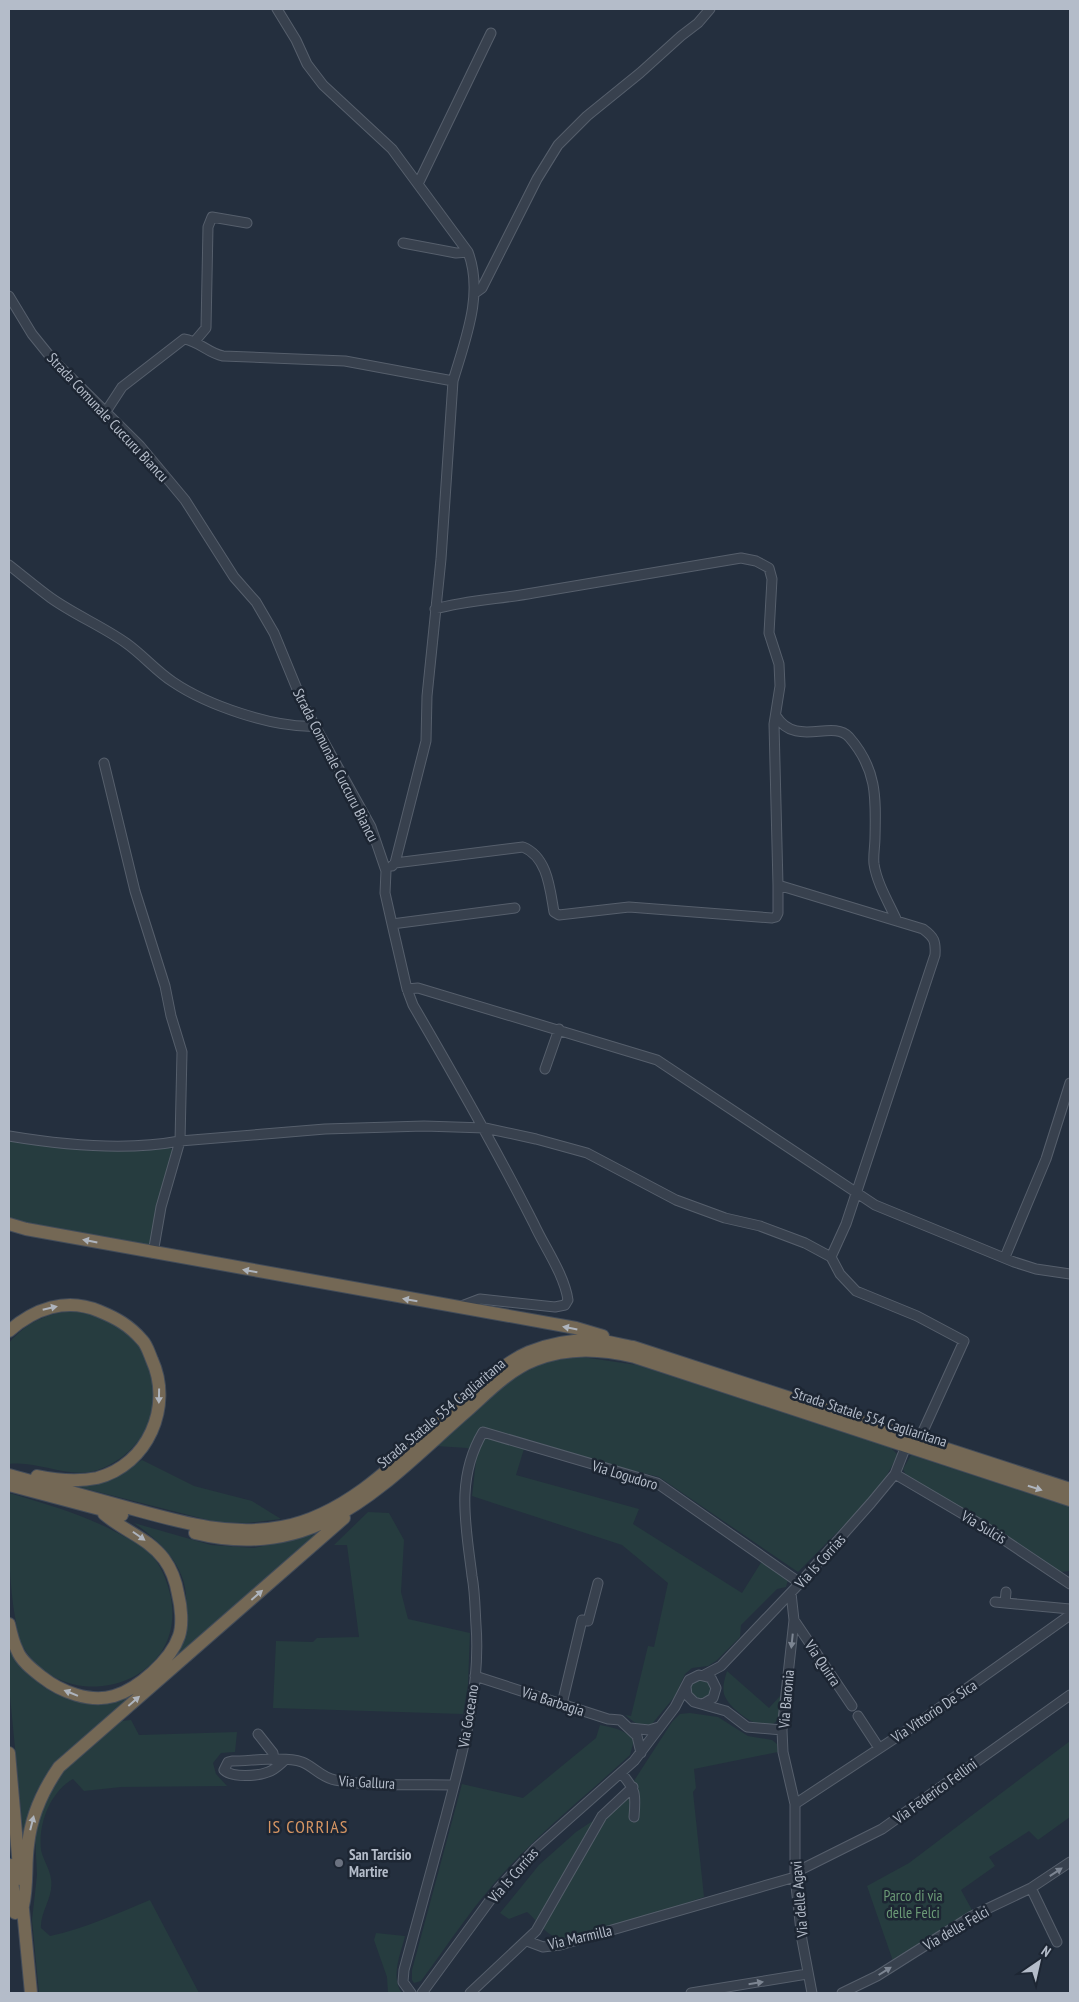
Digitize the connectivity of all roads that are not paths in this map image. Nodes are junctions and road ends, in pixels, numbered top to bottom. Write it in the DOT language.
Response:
graph roads {
  1 [pos="277,9"];
  2 [pos="710,9"];
  3 [pos="491,33"];
  4 [pos="418,184"];
  5 [pos="248,223"];
  6 [pos="403,243"];
  7 [pos="468,252"];
  8 [pos="475,293"];
  9 [pos="9,296"];
  10 [pos="195,341"];
  11 [pos="453,381"];
  12 [pos="105,413"];
  13 [pos="9,564"];
  14 [pos="435,609"];
  15 [pos="776,716"];
  16 [pos="314,726"];
  17 [pos="104,763"];
  18 [pos="395,863"];
  19 [pos="386,871"];
  20 [pos="778,885"];
  21 [pos="515,908"];
  22 [pos="897,921"];
  23 [pos="392,924"];
  24 [pos="407,989"];
  25 [pos="559,1029"];
  26 [pos="545,1069"];
  27 [pos="1070,1084"];
  28 [pos="485,1128"];
  29 [pos="9,1136"];
  30 [pos="180,1141"];
  31 [pos="854,1193"];
  32 [pos="9,1224"];
  33 [pos="153,1253"];
  34 [pos="831,1257"];
  35 [pos="1005,1257"];
  36 [pos="1070,1274"];
  37 [pos="456,1308"];
  38 [pos="9,1331"];
  39 [pos="633,1348"];
  40 [pos="483,1432"];
  41 [pos="919,1440"];
  42 [pos="906,1446"];
  43 [pos="895,1474"];
  44 [pos="10,1479"];
  45 [pos="1070,1489"];
  46 [pos="1070,1500"];
  47 [pos="354,1508"];
  48 [pos="98,1509"];
  49 [pos="598,1583"];
  50 [pos="800,1583"];
  51 [pos="1070,1584"];
  52 [pos="1006,1592"];
  53 [pos="791,1593"];
  54 [pos="995,1602"];
  55 [pos="1005,1603"];
  56 [pos="1070,1609"];
  57 [pos="1070,1615"];
  58 [pos="794,1620"];
  59 [pos="9,1624"];
  60 [pos="721,1666"];
  61 [pos="704,1675"];
  62 [pos="475,1676"];
  63 [pos="686,1687"];
  64 [pos="716,1689"];
  65 [pos="1070,1696"];
  66 [pos="698,1703"];
  67 [pos="562,1704"];
  68 [pos="852,1706"];
  69 [pos="675,1707"];
  70 [pos="726,1711"];
  71 [pos="858,1716"];
  72 [pos="659,1727"];
  73 [pos="629,1728"];
  74 [pos="782,1730"];
  75 [pos="258,1734"];
  76 [pos="879,1748"];
  77 [pos="9,1753"];
  78 [pos="641,1753"];
  79 [pos="274,1760"];
  80 [pos="285,1760"];
  81 [pos="621,1773"];
  82 [pos="454,1785"];
  83 [pos="633,1787"];
  84 [pos="795,1804"];
  85 [pos="634,1816"];
  86 [pos="9,1848"];
  87 [pos="1070,1862"];
  88 [pos="795,1877"];
  89 [pos="1031,1888"];
  90 [pos="23,1906"];
  91 [pos="527,1941"];
  92 [pos="1057,1942"];
  93 [pos="808,1974"];
  94 [pos="23,1993"];
  95 [pos="31,1993"];
  96 [pos="411,1993"];
  97 [pos="422,1993"];
  98 [pos="470,1993"];
  99 [pos="691,1993"];
  100 [pos="812,1993"];
  101 [pos="842,1993"];
  1 -- 4 [label="street"];
  2 -- 8 [label="street"];
  3 -- 4 [label="street"];
  4 -- 7 [label="street"];
  5 -- 10 [label="street"];
  6 -- 7 [label="street"];
  7 -- 8 [label="street"];
  8 -- 11 [label="street"];
  9 -- 12 [label="street, Strada Comunale Cuccuru Biancu"];
  10 -- 11 [label="street"];
  10 -- 12 [label="street"];
  11 -- 14 [label="street"];
  12 -- 16 [label="street, Strada Comunale Cuccuru Biancu"];
  13 -- 16 [label="street"];
  14 -- 15 [label="street"];
  14 -- 18 [label="street"];
  15 -- 20 [label="street"];
  15 -- 22 [label="street"];
  16 -- 19 [label="street, Strada Comunale Cuccuru Biancu"];
  17 -- 30 [label="street"];
  18 -- 19 [label="street"];
  18 -- 20 [label="street"];
  19 -- 23 [label="street, Strada Comunale Cuccuru Biancu"];
  20 -- 22 [label="street"];
  21 -- 23 [label="street"];
  22 -- 31 [label="street"];
  23 -- 24 [label="street, Strada Comunale Cuccuru Biancu"];
  24 -- 25 [label="street"];
  24 -- 28 [label="street, Strada Comunale Cuccuru Biancu"];
  25 -- 26 [label="street"];
  25 -- 31 [label="street"];
  27 -- 35 [label="street"];
  28 -- 30 [label="street"];
  28 -- 34 [label="street"];
  28 -- 37 [label="street, Strada Comunale Cuccuru Biancu"];
  29 -- 30 [label="street"];
  30 -- 33 [label="street"];
  31 -- 34 [label="street"];
  31 -- 35 [label="street"];
  33 -- 32 [label="highway, one-way"];
  37 -- 33 [label="highway, one-way"];
  34 -- 41 [label="street"];
  35 -- 36 [label="street"];
  39 -- 37 [label="highway, one-way"];
  38 -- 44 [label="highway, one-way"];
  39 -- 41 [label="highway, Strada Statale 554 Cagliaritana"];
  39 -- 44 [label="highway, Strada Statale 554 Cagliaritana"];
  40 -- 50 [label="street, Via Logudoro"];
  40 -- 62 [label="street, Via Goceano"];
  41 -- 45 [label="highway, Strada Statale 554 Cagliaritana"];
  42 -- 43 [label="street, Via Is Corrias"];
  42 -- 46 [label="highway, Strada Statale 554 Cagliaritana, one-way"];
  42 -- 47 [label="highway, Strada Statale 554 Cagliaritana"];
  43 -- 50 [label="street, Via Is Corrias"];
  43 -- 51 [label="street, Via Sulcis"];
  44 -- 48 [label="highway, Strada Statale 554 Cagliaritana"];
  47 -- 48 [label="highway, Strada Statale 554 Cagliaritana"];
  90 -- 47 [label="highway, one-way"];
  48 -- 59 [label="highway, one-way"];
  49 -- 67 [label="street"];
  50 -- 53 [label="street, Via Is Corrias"];
  52 -- 55 [label="street"];
  53 -- 58 [label="street, Via Baronia"];
  53 -- 60 [label="street, Via Is Corrias"];
  54 -- 55 [label="street"];
  55 -- 56 [label="street"];
  57 -- 76 [label="street, Via Vittorio De Sica"];
  58 -- 68 [label="street, Via Quirra"];
  58 -- 74 [label="street, Via Baronia, one-way"];
  60 -- 61 [label="street, Via Is Corrias"];
  60 -- 64 [label="street, Via Is Corrias"];
  61 -- 63 [label="street"];
  61 -- 64 [label="street"];
  62 -- 67 [label="street, Via Barbagia"];
  62 -- 82 [label="street, Via Goceano"];
  63 -- 66 [label="street"];
  63 -- 69 [label="street, Via Is Corrias"];
  64 -- 66 [label="street"];
  64 -- 70 [label="street"];
  65 -- 88 [label="street, Via Federico Fellini"];
  66 -- 69 [label="street"];
  66 -- 70 [label="street"];
  67 -- 73 [label="street, Via Barbagia"];
  69 -- 72 [label="street, Via Is Corrias"];
  70 -- 74 [label="street"];
  71 -- 76 [label="street"];
  72 -- 73 [label="street"];
  72 -- 78 [label="street, Via Is Corrias"];
  73 -- 78 [label="street"];
  74 -- 84 [label="street, Via Baronia"];
  75 -- 79 [label="street"];
  76 -- 84 [label="street, Via Vittorio De Sica"];
  77 -- 90 [label="highway"];
  78 -- 81 [label="street, Via Is Corrias"];
  79 -- 80 [label="street, Via Gallura"];
  79 -- 80 [label="street, Via Gallura"];
  80 -- 82 [label="street, Via Gallura"];
  81 -- 83 [label="street"];
  81 -- 97 [label="street, Via Is Corrias"];
  82 -- 96 [label="street, Via Goceano"];
  83 -- 85 [label="street"];
  83 -- 91 [label="street"];
  84 -- 88 [label="street, Via delle Agavi"];
  86 -- 94 [label="highway"];
  89 -- 87 [label="street, Via delle Felci, one-way"];
  88 -- 91 [label="street, Via Marmilla"];
  88 -- 93 [label="street, Via delle Agavi"];
  89 -- 92 [label="street"];
  101 -- 89 [label="street, Via delle Felci, one-way"];
  90 -- 95 [label="highway"];
  91 -- 98 [label="street, Via Marmilla"];
  99 -- 93 [label="street, one-way"];
  93 -- 100 [label="street, Via delle Agavi"];
}
